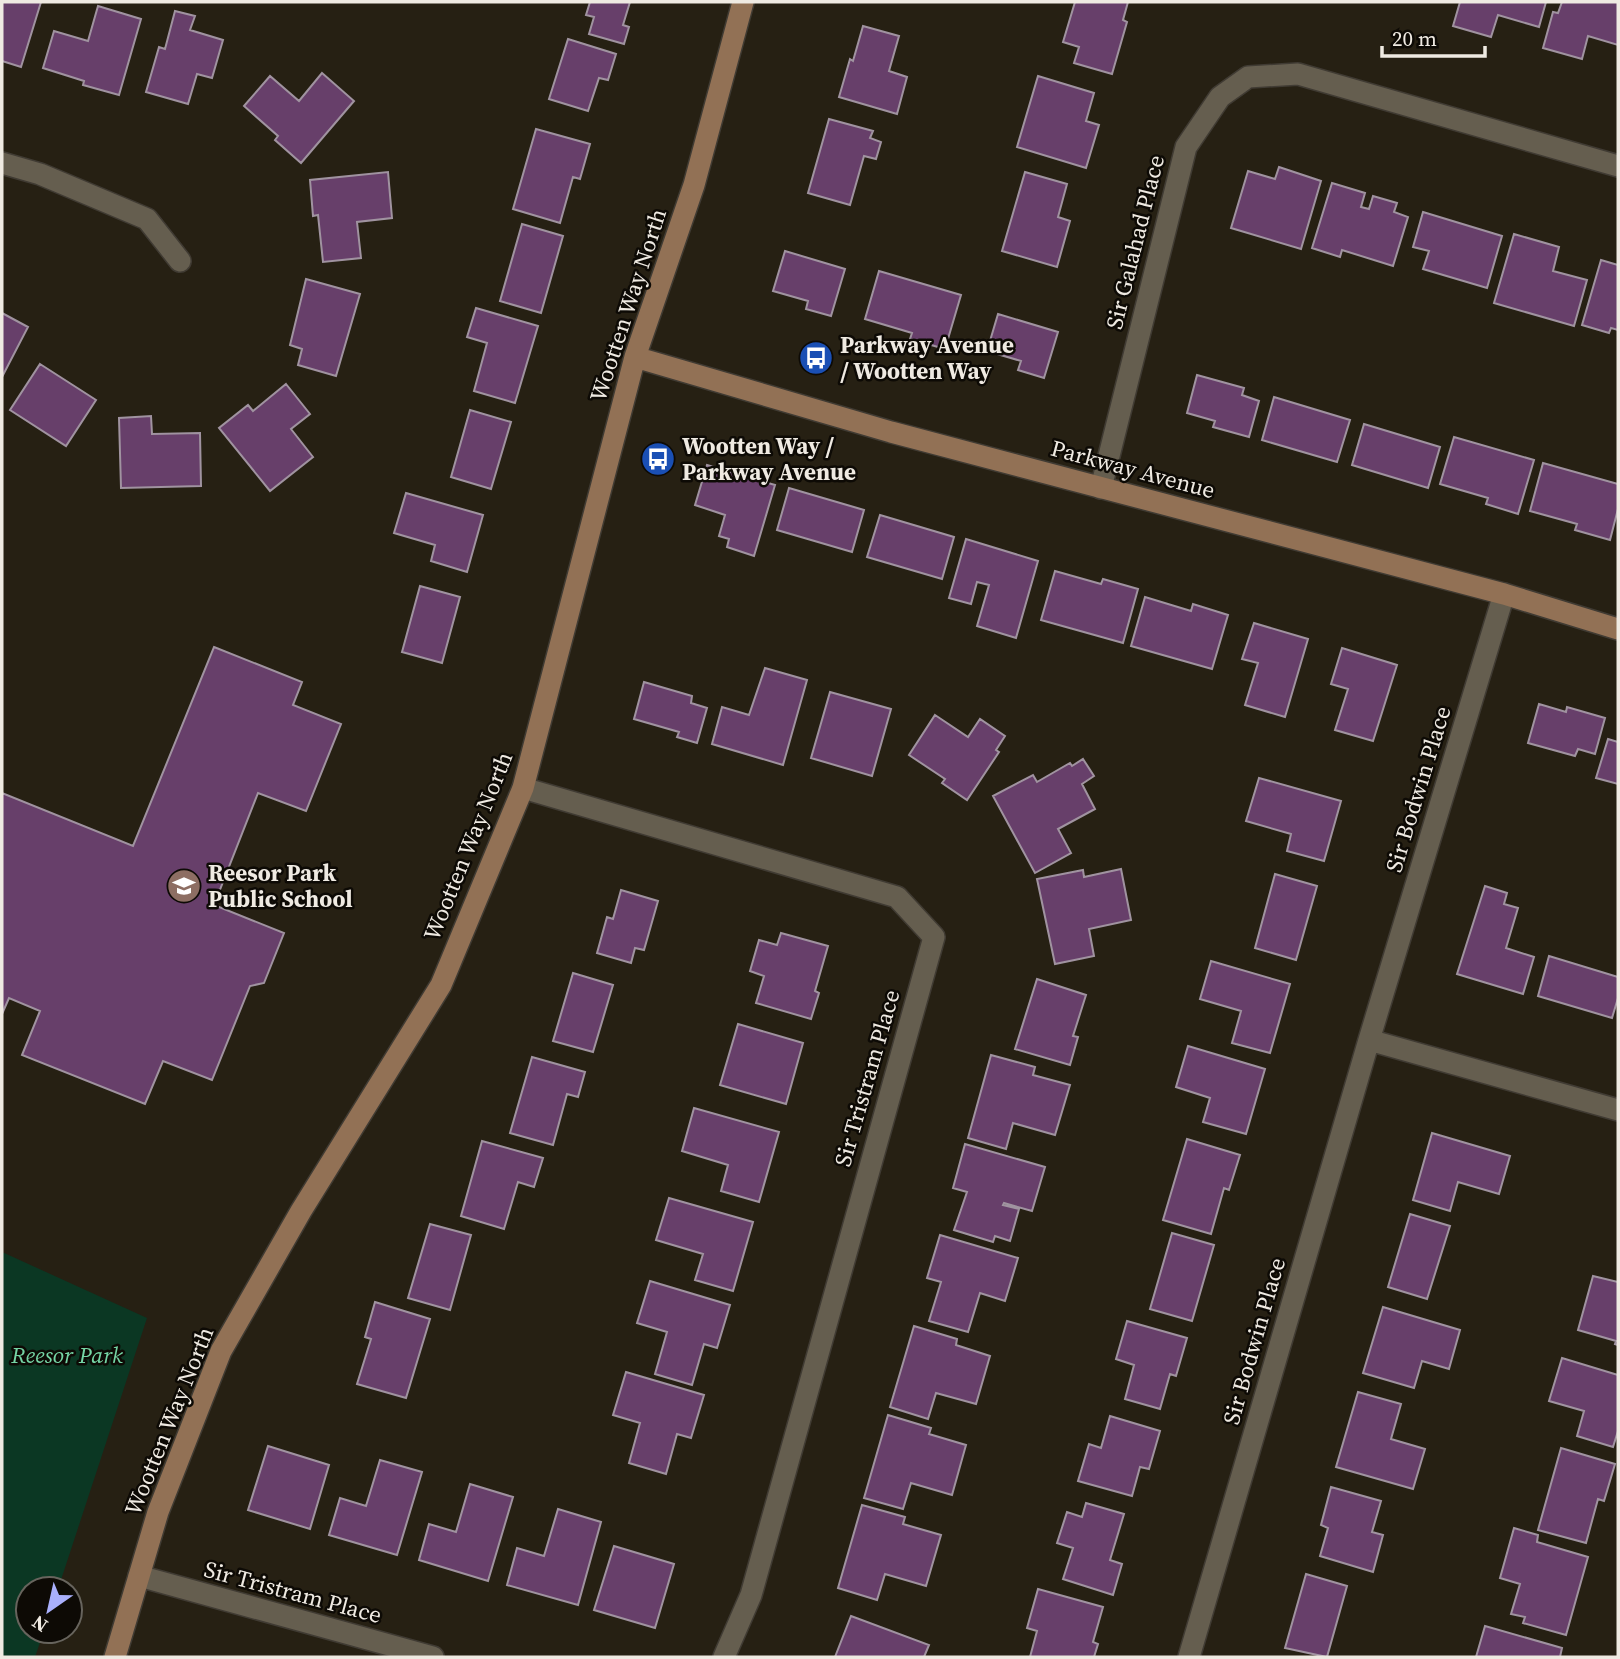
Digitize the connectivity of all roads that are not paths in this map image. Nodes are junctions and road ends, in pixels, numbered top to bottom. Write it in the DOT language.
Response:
graph roads {
  1 [pos="743,2"];
  2 [pos="2,163"];
  3 [pos="1618,166"];
  4 [pos="180,261"];
  5 [pos="635,357"];
  6 [pos="1101,488"];
  7 [pos="1504,594"];
  8 [pos="1618,629"];
  9 [pos="523,788"];
  10 [pos="1369,1040"];
  11 [pos="1618,1110"];
  12 [pos="139,1576"];
  13 [pos="115,1657"];
  14 [pos="433,1657"];
  15 [pos="724,1657"];
  16 [pos="1189,1657"];
  1 -- 5 [label="street, Wootten Way North"];
  2 -- 4 [label="street"];
  3 -- 6 [label="street, Sir Galahad Place"];
  5 -- 6 [label="street, Parkway Avenue"];
  5 -- 9 [label="street, Wootten Way North"];
  6 -- 7 [label="street, Parkway Avenue"];
  7 -- 8 [label="street, Parkway Avenue"];
  7 -- 10 [label="street, Sir Bodwin Place"];
  9 -- 12 [label="street, Wootten Way North"];
  9 -- 15 [label="street, Sir Tristram Place"];
  10 -- 11 [label="street"];
  10 -- 16 [label="street, Sir Bodwin Place"];
  12 -- 13 [label="street, Wootten Way North"];
  12 -- 14 [label="street, Sir Tristram Place"];
}
